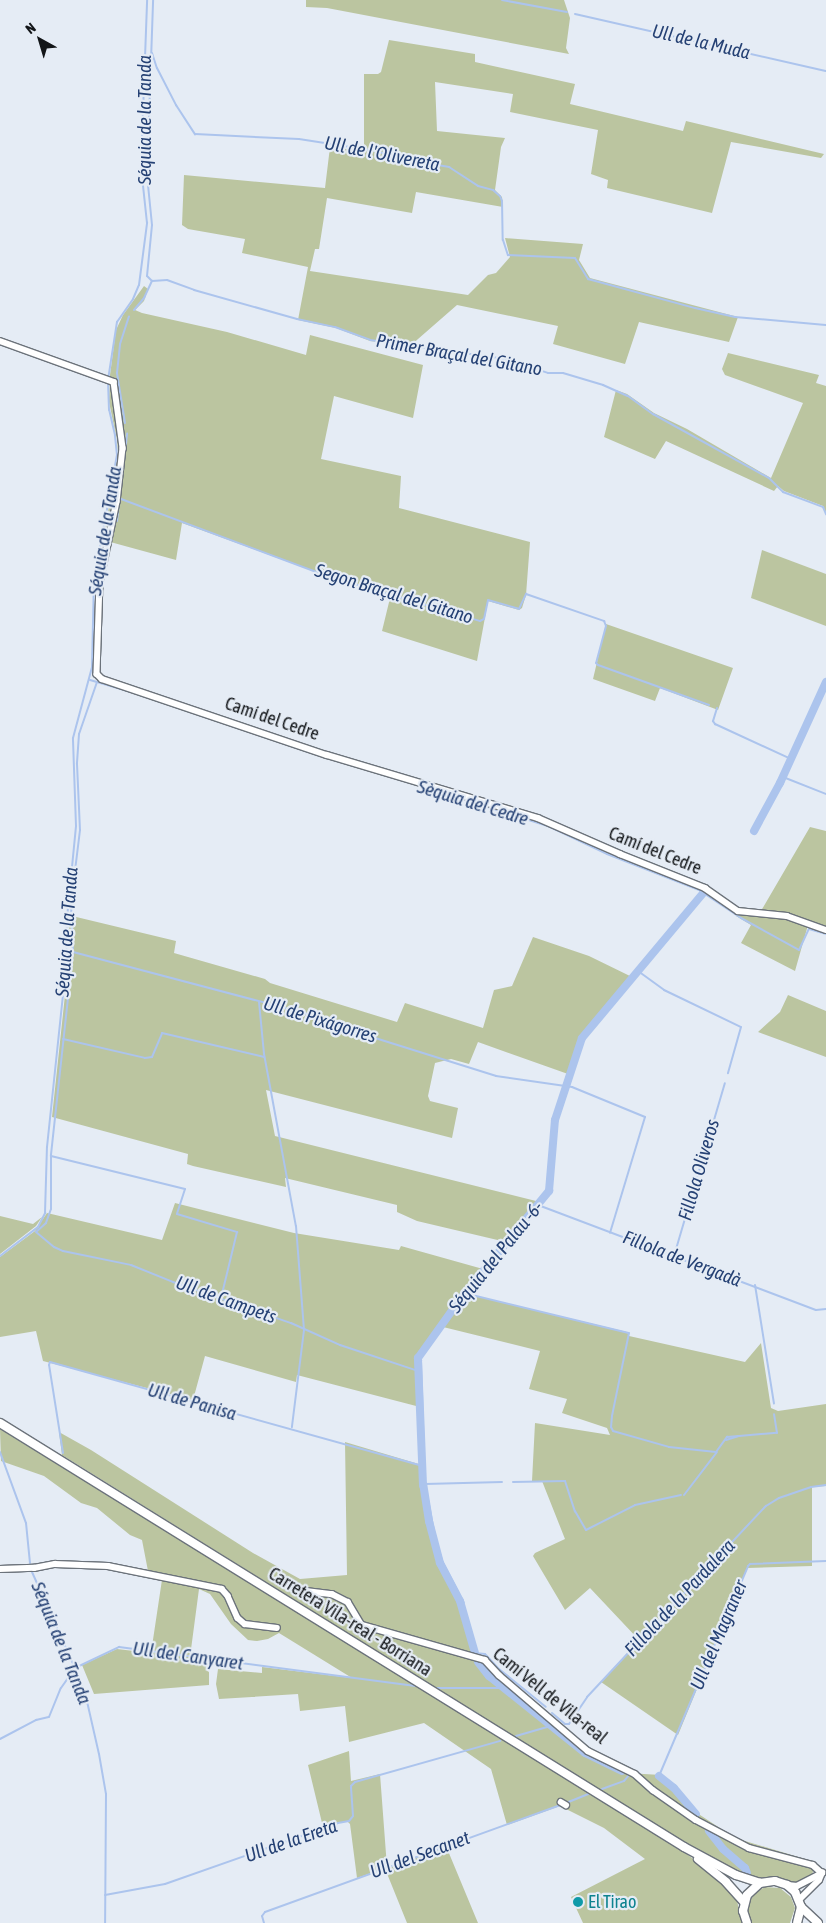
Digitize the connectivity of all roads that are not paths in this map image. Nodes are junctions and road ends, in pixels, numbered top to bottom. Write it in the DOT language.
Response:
graph roads {
  1 [pos="0,341"];
  2 [pos="826,930"];
  3 [pos="0,1423"];
  4 [pos="0,1568"];
  5 [pos="306,1591"];
  6 [pos="277,1628"];
  7 [pos="684,1847"];
  8 [pos="822,1873"];
  9 [pos="760,1883"];
  10 [pos="787,1885"];
  11 [pos="744,1902"];
  12 [pos="800,1904"];
  13 [pos="747,1923"];
  14 [pos="797,1923"];
  15 [pos="818,1923"];
  1 -- 2 [label="street, Camí del Cedre"];
  3 -- 7 [label="main road, Carretera Vila-real - Borriana"];
  4 -- 6 [label="street"];
  5 -- 8 [label="street, Camí Vell de Vila-real"];
  7 -- 9 [label="main road, Carretera Vila-real - Borriana"];
  7 -- 11 [label="main road, Carretera Vila-real - Borriana"];
  8 -- 10 [label="street"];
  8 -- 12 [label="street"];
  9 -- 10 [label="main road, Carretera Vila-real - Borriana"];
  9 -- 11 [label="main road"];
  10 -- 12 [label="main road"];
  11 -- 13 [label="main road"];
  12 -- 14 [label="main road"];
  12 -- 15 [label="main road"];
}
